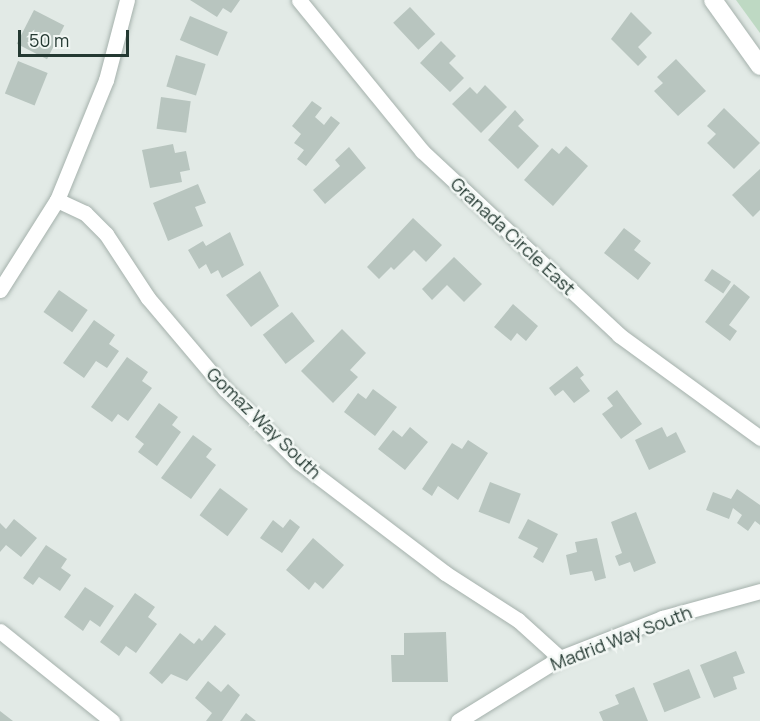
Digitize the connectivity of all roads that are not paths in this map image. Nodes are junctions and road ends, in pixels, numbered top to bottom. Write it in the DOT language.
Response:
graph roads {
  1 [pos="127,0"];
  2 [pos="298,0"];
  3 [pos="713,0"];
  4 [pos="760,66"];
  5 [pos="57,200"];
  6 [pos="0,290"];
  7 [pos="760,438"];
  8 [pos="760,591"];
  9 [pos="0,631"];
  10 [pos="560,657"];
  11 [pos="112,721"];
  12 [pos="458,721"];
  1 -- 5 [label="street"];
  2 -- 7 [label="street, Granada Circle East"];
  3 -- 4 [label="street"];
  5 -- 6 [label="street"];
  5 -- 10 [label="street, Gomaz Way South"];
  8 -- 10 [label="street, Madrid Way South"];
  9 -- 11 [label="street"];
  10 -- 12 [label="street, Madrid Way South"];
}
